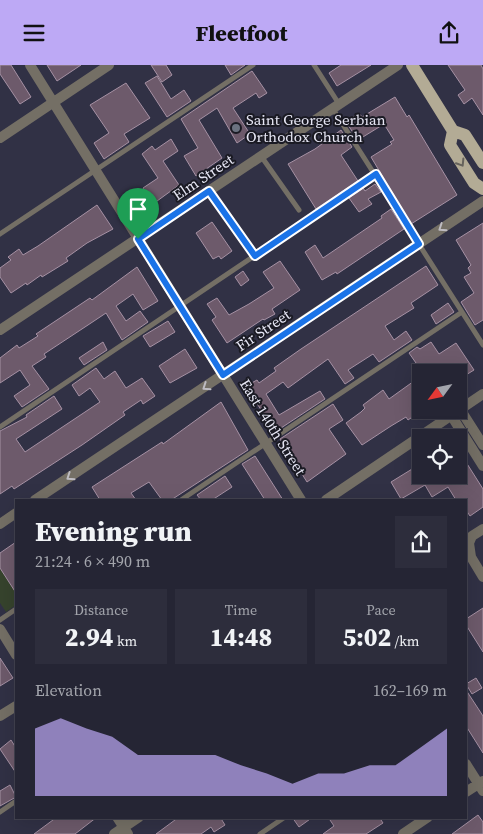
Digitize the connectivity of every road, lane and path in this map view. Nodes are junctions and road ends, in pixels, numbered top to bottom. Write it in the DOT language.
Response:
graph roads {
  1 [pos="30,65"];
  2 [pos="109,65"];
  3 [pos="253,65"];
  4 [pos="314,65"];
  5 [pos="398,65"];
  6 [pos="412,65"];
  7 [pos="53,102"];
  8 [pos="336,106"];
  9 [pos="453,131"];
  10 [pos="0,137"];
  11 [pos="261,156"];
  12 [pos="483,163"];
  13 [pos="95,170"];
  14 [pos="376,174"];
  15 [pos="483,189"];
  16 [pos="209,191"];
  17 [pos="483,201"];
  18 [pos="298,210"];
  19 [pos="0,234"];
  20 [pos="138,239"];
  21 [pos="419,244"];
  22 [pos="255,256"];
  23 [pos="181,307"];
  24 [pos="462,312"];
  25 [pos="0,330"];
  26 [pos="483,345"];
  27 [pos="223,375"];
  28 [pos="483,394"];
  29 [pos="468,404"];
  30 [pos="445,419"];
  31 [pos="454,419"];
  32 [pos="466,419"];
  33 [pos="0,427"];
  34 [pos="266,443"];
  35 [pos="483,445"];
  36 [pos="483,466"];
  37 [pos="37,499"];
  38 [pos="182,499"];
  39 [pos="300,499"];
  40 [pos="327,499"];
  41 [pos="15,514"];
  42 [pos="0,524"];
  43 [pos="483,529"];
  44 [pos="483,577"];
  45 [pos="15,610"];
  46 [pos="0,620"];
  47 [pos="0,629"];
  48 [pos="15,653"];
  49 [pos="15,706"];
  50 [pos="0,716"];
  51 [pos="467,765"];
  52 [pos="482,785"];
  53 [pos="467,792"];
  54 [pos="15,802"];
  55 [pos="0,812"];
  56 [pos="118,819"];
  57 [pos="137,819"];
  58 [pos="282,819"];
  59 [pos="425,819"];
  60 [pos="126,831"];
  61 [pos="114,834"];
  62 [pos="260,834"];
  63 [pos="403,834"];
  1 -- 7 [label="street, East 140th Street"];
  2 -- 7 [label="street"];
  3 -- 13 [label="lane"];
  4 -- 8 [label="lane"];
  5 -- 8 [label="street, Elm Street"];
  6 -- 9 [label="main road"];
  7 -- 10 [label="street"];
  7 -- 13 [label="street, East 140th Street"];
  8 -- 11 [label="street, Elm Street"];
  8 -- 14 [label="lane"];
  9 -- 12 [label="main road"];
  9 -- 15 [label="main road, one-way"];
  11 -- 16 [label="street, Elm Street"];
  11 -- 18 [label="lane"];
  13 -- 19 [label="lane"];
  13 -- 20 [label="street, East 140th Street"];
  14 -- 21 [label="lane"];
  14 -- 22 [label="lane"];
  16 -- 20 [label="street, Elm Street"];
  16 -- 22 [label="lane"];
  17 -- 21 [label="street, Fir Street, one-way"];
  20 -- 23 [label="street, East 140th Street"];
  20 -- 25 [label="street, Elm Street"];
  21 -- 24 [label="lane"];
  21 -- 27 [label="street, Fir Street"];
  22 -- 23 [label="lane"];
  23 -- 27 [label="street, East 140th Street"];
  23 -- 33 [label="lane"];
  24 -- 26 [label="lane"];
  24 -- 34 [label="lane"];
  27 -- 34 [label="street, East 140th Street"];
  27 -- 37 [label="street, Fir Street, one-way"];
  28 -- 29 [label="street"];
  30 -- 40 [label="street"];
  31 -- 36 [label="street"];
  32 -- 35 [label="street"];
  34 -- 38 [label="lane"];
  34 -- 39 [label="street, East 140th Street"];
  41 -- 42 [label="street"];
  43 -- 44 [label="street"];
  45 -- 46 [label="lane"];
  47 -- 48 [label="street"];
  49 -- 50 [label="street"];
  51 -- 52 [label="street"];
  52 -- 53 [label="street"];
  54 -- 55 [label="lane"];
  56 -- 60 [label="street"];
  57 -- 60 [label="street"];
  58 -- 62 [label="lane"];
  59 -- 63 [label="street"];
  60 -- 61 [label="street"];
}
